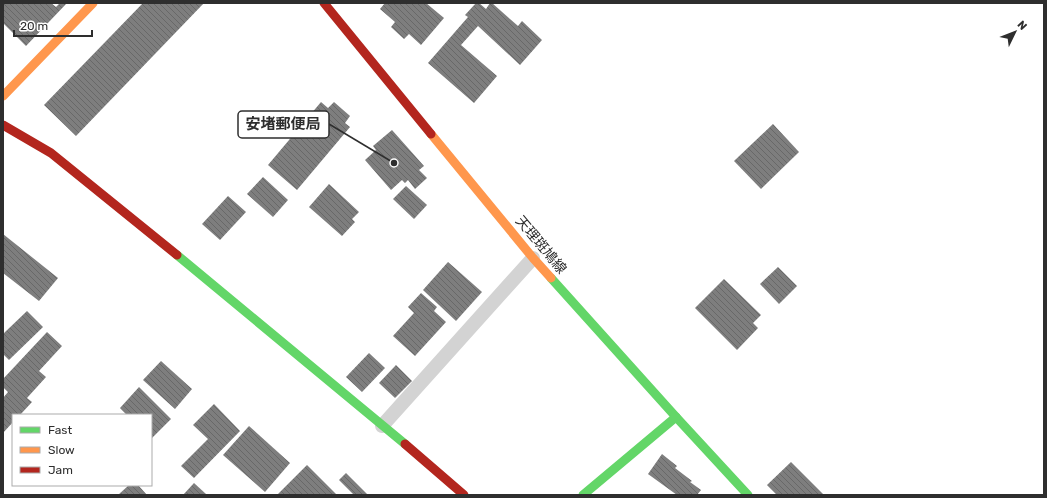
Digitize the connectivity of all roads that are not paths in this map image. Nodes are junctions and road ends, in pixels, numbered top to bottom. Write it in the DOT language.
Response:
graph roads {
  1 [pos="93,3"];
  2 [pos="324,3"];
  3 [pos="3,96"];
  4 [pos="3,125"];
  5 [pos="532,258"];
  6 [pos="676,417"];
  7 [pos="382,426"];
  8 [pos="464,495"];
  9 [pos="583,495"];
  10 [pos="748,495"];
  1 -- 3 [label="street"];
  2 -- 5 [label="street, 天理斑鳩線"];
  4 -- 7 [label="street"];
  5 -- 6 [label="street, 天理斑鳩線"];
  5 -- 7 [label="lane"];
  6 -- 9 [label="street"];
  6 -- 10 [label="street, 天理斑鳩線"];
  7 -- 8 [label="street"];
}
